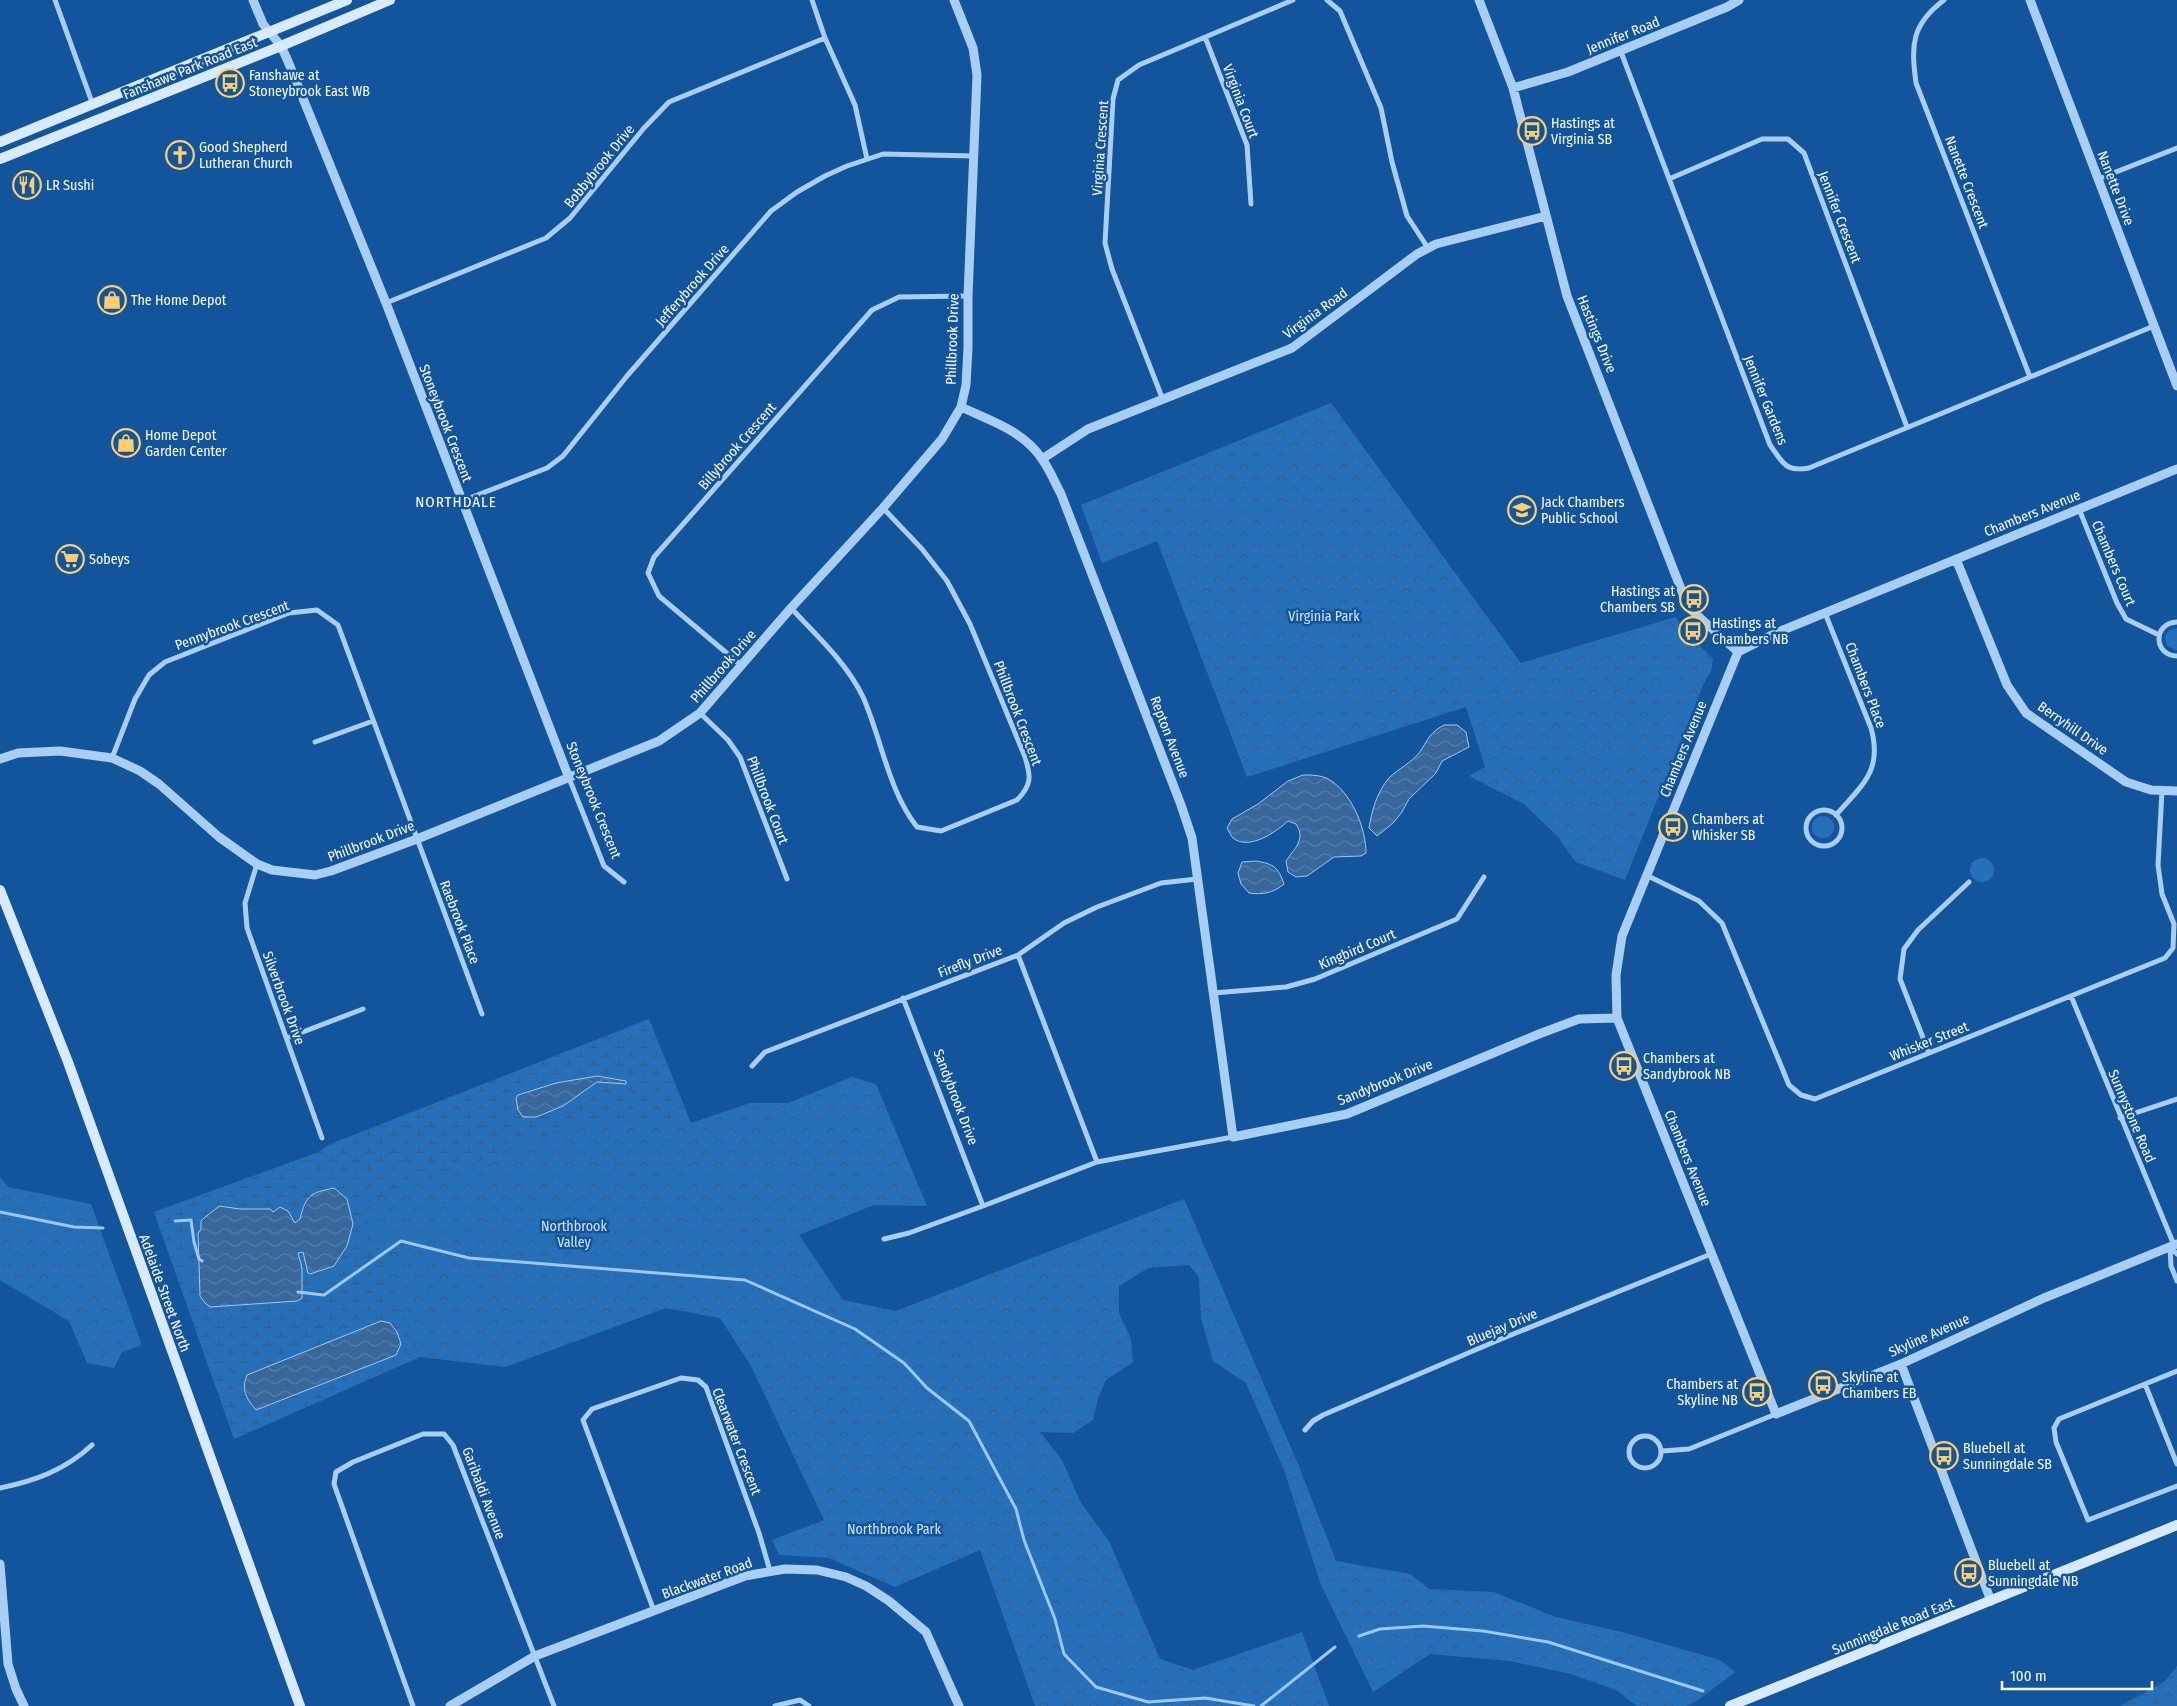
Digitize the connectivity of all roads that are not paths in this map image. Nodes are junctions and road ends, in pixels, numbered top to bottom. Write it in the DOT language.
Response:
graph roads {
  1 [pos="55,0"];
  2 [pos="253,0"];
  3 [pos="347,0"];
  4 [pos="390,0"];
  5 [pos="812,0"];
  6 [pos="954,0"];
  7 [pos="1293,0"];
  8 [pos="1327,0"];
  9 [pos="1479,0"];
  10 [pos="1739,0"];
  11 [pos="1944,0"];
  12 [pos="2030,0"];
  13 [pos="269,33"];
  14 [pos="825,38"];
  15 [pos="1204,38"];
  16 [pos="281,46"];
  17 [pos="1621,52"];
  18 [pos="1514,88"];
  19 [pos="93,105"];
  20 [pos="0,142"];
  21 [pos="2177,148"];
  22 [pos="974,156"];
  23 [pos="0,159"];
  24 [pos="867,159"];
  25 [pos="1669,179"];
  26 [pos="2098,179"];
  27 [pos="1251,204"];
  28 [pos="1546,216"];
  29 [pos="1428,248"];
  30 [pos="968,296"];
  31 [pos="386,303"];
  32 [pos="2154,326"];
  33 [pos="2030,377"];
  34 [pos="2177,386"];
  35 [pos="1163,400"];
  36 [pos="961,406"];
  37 [pos="1907,427"];
  38 [pos="1042,459"];
  39 [pos="2177,469"];
  40 [pos="462,501"];
  41 [pos="883,508"];
  42 [pos="2079,509"];
  43 [pos="1956,560"];
  44 [pos="792,608"];
  45 [pos="1825,613"];
  46 [pos="2177,622"];
  47 [pos="2159,635"];
  48 [pos="1738,652"];
  49 [pos="2177,656"];
  50 [pos="742,666"];
  51 [pos="700,713"];
  52 [pos="373,721"];
  53 [pos="315,742"];
  54 [pos="112,758"];
  55 [pos="0,759"];
  56 [pos="569,778"];
  57 [pos="2162,791"];
  58 [pos="2177,791"];
  59 [pos="1836,815"];
  60 [pos="416,838"];
  61 [pos="257,864"];
  62 [pos="1646,875"];
  63 [pos="1484,878"];
  64 [pos="787,879"];
  65 [pos="1197,880"];
  66 [pos="624,882"];
  67 [pos="1969,882"];
  68 [pos="0,890"];
  69 [pos="1018,955"];
  70 [pos="1213,993"];
  71 [pos="2071,996"];
  72 [pos="903,998"];
  73 [pos="363,1009"];
  74 [pos="482,1014"];
  75 [pos="1617,1018"];
  76 [pos="287,1038"];
  77 [pos="1929,1053"];
  78 [pos="752,1066"];
  79 [pos="2177,1099"];
  80 [pos="2120,1118"];
  81 [pos="1233,1137"];
  82 [pos="322,1138"];
  83 [pos="1097,1162"];
  84 [pos="983,1206"];
  85 [pos="884,1239"];
  86 [pos="2174,1245"];
  87 [pos="1711,1254"];
  88 [pos="2177,1254"];
  89 [pos="2177,1281"];
  90 [pos="1901,1364"];
  91 [pos="2177,1371"];
  92 [pos="2145,1384"];
  93 [pos="1776,1414"];
  94 [pos="1305,1430"];
  95 [pos="92,1445"];
  96 [pos="1662,1451"];
  97 [pos="2177,1464"];
  98 [pos="2177,1486"];
  99 [pos="0,1488"];
  100 [pos="2177,1525"];
  101 [pos="0,1564"];
  102 [pos="770,1571"];
  103 [pos="1991,1602"];
  104 [pos="654,1612"];
  105 [pos="535,1656"];
  106 [pos="24,1706"];
  107 [pos="300,1706"];
  108 [pos="414,1706"];
  109 [pos="450,1706"];
  110 [pos="554,1706"];
  111 [pos="775,1706"];
  112 [pos="809,1706"];
  113 [pos="959,1706"];
  114 [pos="1730,1706"];
  1 -- 19 [label="street"];
  2 -- 13 [label="street, Stoneybrook Crescent"];
  3 -- 13 [label="main road, Fanshawe Park Road East"];
  4 -- 16 [label="main road, Fanshawe Park Road East"];
  5 -- 14 [label="street"];
  6 -- 22 [label="street, Phillbrook Drive"];
  7 -- 15 [label="street, Virginia Crescent"];
  8 -- 29 [label="street"];
  9 -- 18 [label="street, Hastings Drive"];
  10 -- 17 [label="street, Jennifer Road"];
  11 -- 33 [label="street, Nanette Crescent"];
  12 -- 26 [label="street, Nanette Drive"];
  13 -- 16 [label="street, Stoneybrook Crescent"];
  13 -- 19 [label="main road, Fanshawe Park Road East"];
  14 -- 24 [label="street"];
  14 -- 31 [label="street, Bobbybrook Drive"];
  15 -- 27 [label="street, Virginia Court"];
  15 -- 35 [label="street, Virginia Crescent"];
  16 -- 23 [label="main road, Fanshawe Park Road East"];
  16 -- 31 [label="street, Stoneybrook Crescent"];
  17 -- 18 [label="street, Jennifer Road"];
  17 -- 25 [label="street, Jennifer Gardens"];
  18 -- 28 [label="street, Hastings Drive"];
  19 -- 20 [label="main road, Fanshawe Park Road East"];
  21 -- 26 [label="street"];
  22 -- 24 [label="street, Jefferybrook Drive"];
  22 -- 30 [label="street, Phillbrook Drive"];
  24 -- 40 [label="street, Jefferybrook Drive"];
  25 -- 37 [label="street, Jennifer Crescent"];
  25 -- 37 [label="street, Jennifer Gardens"];
  26 -- 32 [label="street, Nanette Drive"];
  28 -- 29 [label="street, Virginia Road"];
  28 -- 48 [label="street, Hastings Drive"];
  29 -- 35 [label="street, Virginia Road"];
  30 -- 36 [label="street, Phillbrook Drive"];
  30 -- 50 [label="street, Billybrook Crescent"];
  31 -- 40 [label="street, Stoneybrook Crescent"];
  32 -- 33 [label="street, Jennifer Gardens"];
  32 -- 34 [label="street, Nanette Drive"];
  33 -- 37 [label="street, Jennifer Gardens"];
  35 -- 38 [label="street, Virginia Road"];
  36 -- 38 [label="street, Repton Avenue"];
  36 -- 41 [label="street, Phillbrook Drive"];
  38 -- 65 [label="street, Repton Avenue"];
  39 -- 42 [label="street, Chambers Avenue"];
  40 -- 56 [label="street, Stoneybrook Crescent"];
  41 -- 44 [label="street, Phillbrook Drive"];
  41 -- 44 [label="street, Phillbrook Crescent"];
  42 -- 43 [label="street, Chambers Avenue"];
  42 -- 47 [label="street, Chambers Court"];
  43 -- 45 [label="street, Chambers Avenue"];
  43 -- 57 [label="street, Berryhill Drive"];
  44 -- 50 [label="street, Phillbrook Drive"];
  45 -- 48 [label="street, Chambers Avenue"];
  45 -- 59 [label="street, Chambers Place"];
  46 -- 47 [label="street"];
  47 -- 49 [label="street"];
  48 -- 62 [label="street, Chambers Avenue"];
  50 -- 51 [label="street, Phillbrook Drive"];
  51 -- 56 [label="street, Phillbrook Drive"];
  51 -- 64 [label="street, Phillbrook Court"];
  52 -- 53 [label="street"];
  52 -- 54 [label="street, Pennybrook Crescent"];
  52 -- 60 [label="street, Pennybrook Crescent"];
  54 -- 55 [label="street, Phillbrook Drive"];
  54 -- 61 [label="street, Phillbrook Drive"];
  56 -- 60 [label="street, Phillbrook Drive"];
  56 -- 66 [label="street, Stoneybrook Crescent"];
  57 -- 58 [label="street, Berryhill Drive"];
  57 -- 71 [label="street, Whisker Street"];
  59 -- 59 [label="street"];
  60 -- 61 [label="street, Phillbrook Drive"];
  60 -- 74 [label="street, Raebrook Place"];
  61 -- 76 [label="street, Silverbrook Drive"];
  62 -- 75 [label="street, Chambers Avenue"];
  62 -- 77 [label="street, Whisker Street"];
  63 -- 70 [label="street, Kingbird Court"];
  65 -- 69 [label="street, Firefly Drive"];
  65 -- 70 [label="street, Repton Avenue"];
  67 -- 77 [label="street"];
  68 -- 107 [label="main road, Adelaide Street North"];
  69 -- 72 [label="street, Firefly Drive"];
  69 -- 83 [label="street"];
  70 -- 81 [label="street, Repton Avenue"];
  71 -- 77 [label="street, Whisker Street"];
  71 -- 80 [label="street, Sunnystone Road"];
  72 -- 78 [label="street, Firefly Drive"];
  72 -- 84 [label="street, Sandybrook Drive"];
  73 -- 76 [label="street"];
  75 -- 81 [label="street, Sandybrook Drive"];
  75 -- 87 [label="street, Chambers Avenue"];
  76 -- 82 [label="street, Silverbrook Drive"];
  79 -- 80 [label="street"];
  80 -- 86 [label="street, Sunnystone Road"];
  81 -- 83 [label="street, Sandybrook Drive"];
  83 -- 84 [label="street, Sandybrook Drive"];
  84 -- 85 [label="street, Sandybrook Drive"];
  86 -- 88 [label="street"];
  86 -- 89 [label="street"];
  86 -- 90 [label="street, Skyline Avenue"];
  87 -- 93 [label="street, Chambers Avenue"];
  87 -- 94 [label="street, Bluejay Drive"];
  90 -- 93 [label="street, Skyline Avenue"];
  90 -- 103 [label="street"];
  91 -- 92 [label="street"];
  92 -- 97 [label="street"];
  92 -- 98 [label="street"];
  93 -- 96 [label="street, Skyline Avenue"];
  95 -- 99 [label="street"];
  96 -- 96 [label="street"];
  100 -- 103 [label="main road, Sunningdale Road East"];
  101 -- 106 [label="street"];
  102 -- 104 [label="street, Blackwater Road"];
  102 -- 104 [label="street, Clearwater Crescent"];
  102 -- 113 [label="street, Blackwater Road"];
  103 -- 114 [label="main road, Sunningdale Road East"];
  104 -- 105 [label="street, Blackwater Road"];
  105 -- 108 [label="street, Garibaldi Avenue"];
  105 -- 109 [label="street, Blackwater Road"];
  105 -- 110 [label="street, Garibaldi Avenue"];
  111 -- 112 [label="street"];
}
